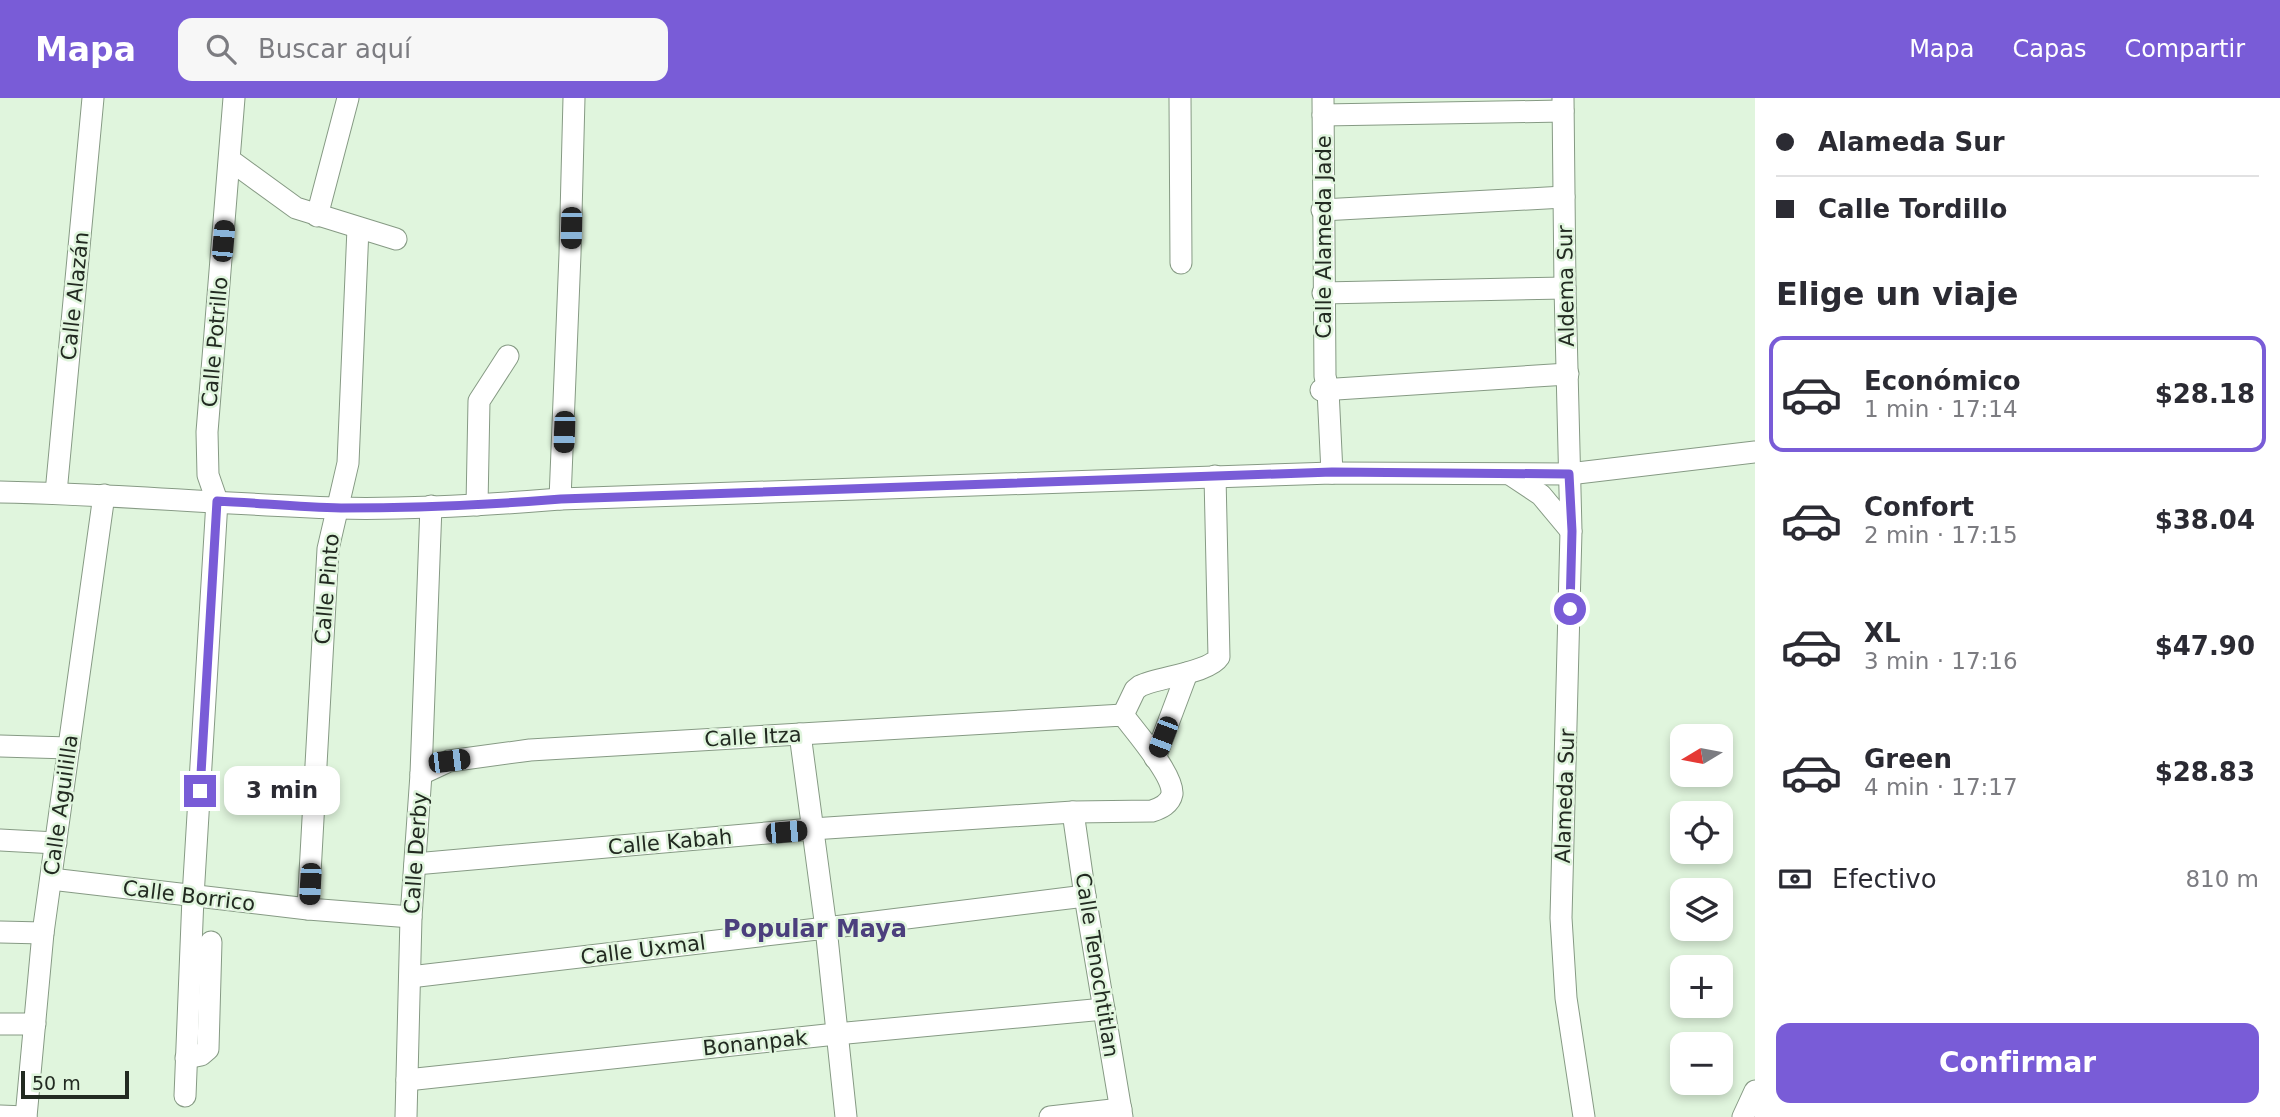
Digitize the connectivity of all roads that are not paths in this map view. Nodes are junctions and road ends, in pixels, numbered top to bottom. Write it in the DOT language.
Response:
graph roads {
  1 [pos="93,98"];
  2 [pos="234,98"];
  3 [pos="348,98"];
  4 [pos="573,98"];
  5 [pos="1180,98"];
  6 [pos="1563,105"];
  7 [pos="1323,106"];
  8 [pos="230,160"];
  9 [pos="1563,197"];
  10 [pos="1322,210"];
  11 [pos="317,216"];
  12 [pos="358,228"];
  13 [pos="396,239"];
  14 [pos="1181,263"];
  15 [pos="1565,289"];
  16 [pos="1324,293"];
  17 [pos="508,356"];
  18 [pos="1568,374"];
  19 [pos="1325,385"];
  20 [pos="1755,452"];
  21 [pos="1325,473"];
  22 [pos="1569,474"];
  23 [pos="1511,475"];
  24 [pos="1215,476"];
  25 [pos="0,492"];
  26 [pos="55,493"];
  27 [pos="104,495"];
  28 [pos="561,499"];
  29 [pos="217,501"];
  30 [pos="477,505"];
  31 [pos="431,506"];
  32 [pos="338,508"];
  33 [pos="1572,531"];
  34 [pos="1187,673"];
  35 [pos="1122,715"];
  36 [pos="800,734"];
  37 [pos="0,746"];
  38 [pos="69,748"];
  39 [pos="1154,758"];
  40 [pos="421,774"];
  41 [pos="1073,812"];
  42 [pos="813,830"];
  43 [pos="0,840"];
  44 [pos="56,843"];
  45 [pos="415,864"];
  46 [pos="51,879"];
  47 [pos="1085,896"];
  48 [pos="194,897"];
  49 [pos="308,909"];
  50 [pos="411,917"];
  51 [pos="826,928"];
  52 [pos="0,932"];
  53 [pos="43,933"];
  54 [pos="211,942"];
  55 [pos="410,976"];
  56 [pos="1104,1009"];
  57 [pos="0,1024"];
  58 [pos="35,1024"];
  59 [pos="836,1034"];
  60 [pos="186,1058"];
  61 [pos="407,1080"];
  62 [pos="1755,1091"];
  63 [pos="185,1096"];
  64 [pos="1122,1113"];
  65 [pos="0,1116"];
  66 [pos="26,1117"];
  67 [pos="405,1117"];
  68 [pos="846,1117"];
  69 [pos="1050,1117"];
  70 [pos="1584,1117"];
  71 [pos="1743,1117"];
  1 -- 26 [label="street, Calle Alazán"];
  2 -- 8 [label="street, Calle Potrillo"];
  3 -- 11 [label="street"];
  4 -- 28 [label="street"];
  5 -- 14 [label="street"];
  6 -- 7 [label="street"];
  6 -- 9 [label="street, Aldema Sur"];
  7 -- 10 [label="street, Calle Alameda Jade"];
  8 -- 11 [label="street"];
  8 -- 29 [label="street, Calle Potrillo"];
  9 -- 10 [label="street"];
  9 -- 15 [label="street, Aldema Sur"];
  10 -- 16 [label="street, Calle Alameda Jade"];
  11 -- 12 [label="street"];
  12 -- 13 [label="street"];
  12 -- 32 [label="street, Calle Pinto"];
  15 -- 16 [label="street"];
  15 -- 18 [label="street, Aldema Sur"];
  16 -- 19 [label="street, Calle Alameda Jade"];
  17 -- 30 [label="street"];
  18 -- 19 [label="street"];
  18 -- 22 [label="street, Aldema Sur"];
  19 -- 21 [label="street, Calle Alameda Jade"];
  20 -- 22 [label="street"];
  21 -- 23 [label="street"];
  21 -- 24 [label="street"];
  22 -- 23 [label="street"];
  22 -- 33 [label="street, Alameda Sur"];
  23 -- 33 [label="street"];
  24 -- 28 [label="street"];
  24 -- 34 [label="street"];
  25 -- 26 [label="street"];
  26 -- 27 [label="street"];
  27 -- 29 [label="street"];
  27 -- 38 [label="street, Calle Aguililla"];
  28 -- 30 [label="street"];
  29 -- 32 [label="street"];
  29 -- 48 [label="street, Calle Potrillo"];
  30 -- 31 [label="street"];
  31 -- 32 [label="street"];
  31 -- 40 [label="street, Calle Derby"];
  32 -- 49 [label="street, Calle Pinto"];
  33 -- 70 [label="street, Alameda Sur"];
  34 -- 35 [label="street"];
  34 -- 39 [label="street"];
  35 -- 36 [label="street, Calle Itza"];
  35 -- 39 [label="street"];
  36 -- 40 [label="street, Calle Itza"];
  36 -- 42 [label="street"];
  37 -- 38 [label="street"];
  38 -- 44 [label="street, Calle Aguililla"];
  39 -- 41 [label="street, Calle Kabah"];
  40 -- 45 [label="street, Calle Derby"];
  41 -- 42 [label="street, Calle Kabah"];
  41 -- 47 [label="street, Calle Tenochtitlan"];
  42 -- 45 [label="street, Calle Kabah"];
  42 -- 51 [label="street"];
  43 -- 44 [label="street"];
  44 -- 46 [label="street, Calle Aguililla"];
  45 -- 50 [label="street, Calle Derby"];
  46 -- 48 [label="street, Calle Borrico"];
  46 -- 53 [label="street, Calle Aguililla"];
  47 -- 51 [label="street, Calle Uxmal"];
  47 -- 56 [label="street, Calle Tenochtitlan"];
  48 -- 49 [label="street, Calle Borrico"];
  48 -- 60 [label="street, Calle Potrillo"];
  49 -- 50 [label="street, Calle Borrico"];
  50 -- 55 [label="street, Calle Derby"];
  51 -- 55 [label="street, Calle Uxmal"];
  51 -- 59 [label="street"];
  52 -- 53 [label="street"];
  53 -- 58 [label="street, Calle Aguililla"];
  54 -- 60 [label="street"];
  55 -- 61 [label="street, Calle Derby"];
  56 -- 59 [label="street, Bonanpak"];
  56 -- 64 [label="street, Calle Tenochtitlan"];
  57 -- 58 [label="street"];
  58 -- 66 [label="street, Calle Aguililla"];
  59 -- 61 [label="street, Bonanpak"];
  59 -- 68 [label="street"];
  60 -- 63 [label="street, Calle Potrillo"];
  61 -- 67 [label="street, Calle Derby"];
  62 -- 71 [label="street"];
  64 -- 69 [label="street"];
  65 -- 66 [label="street"];
}
